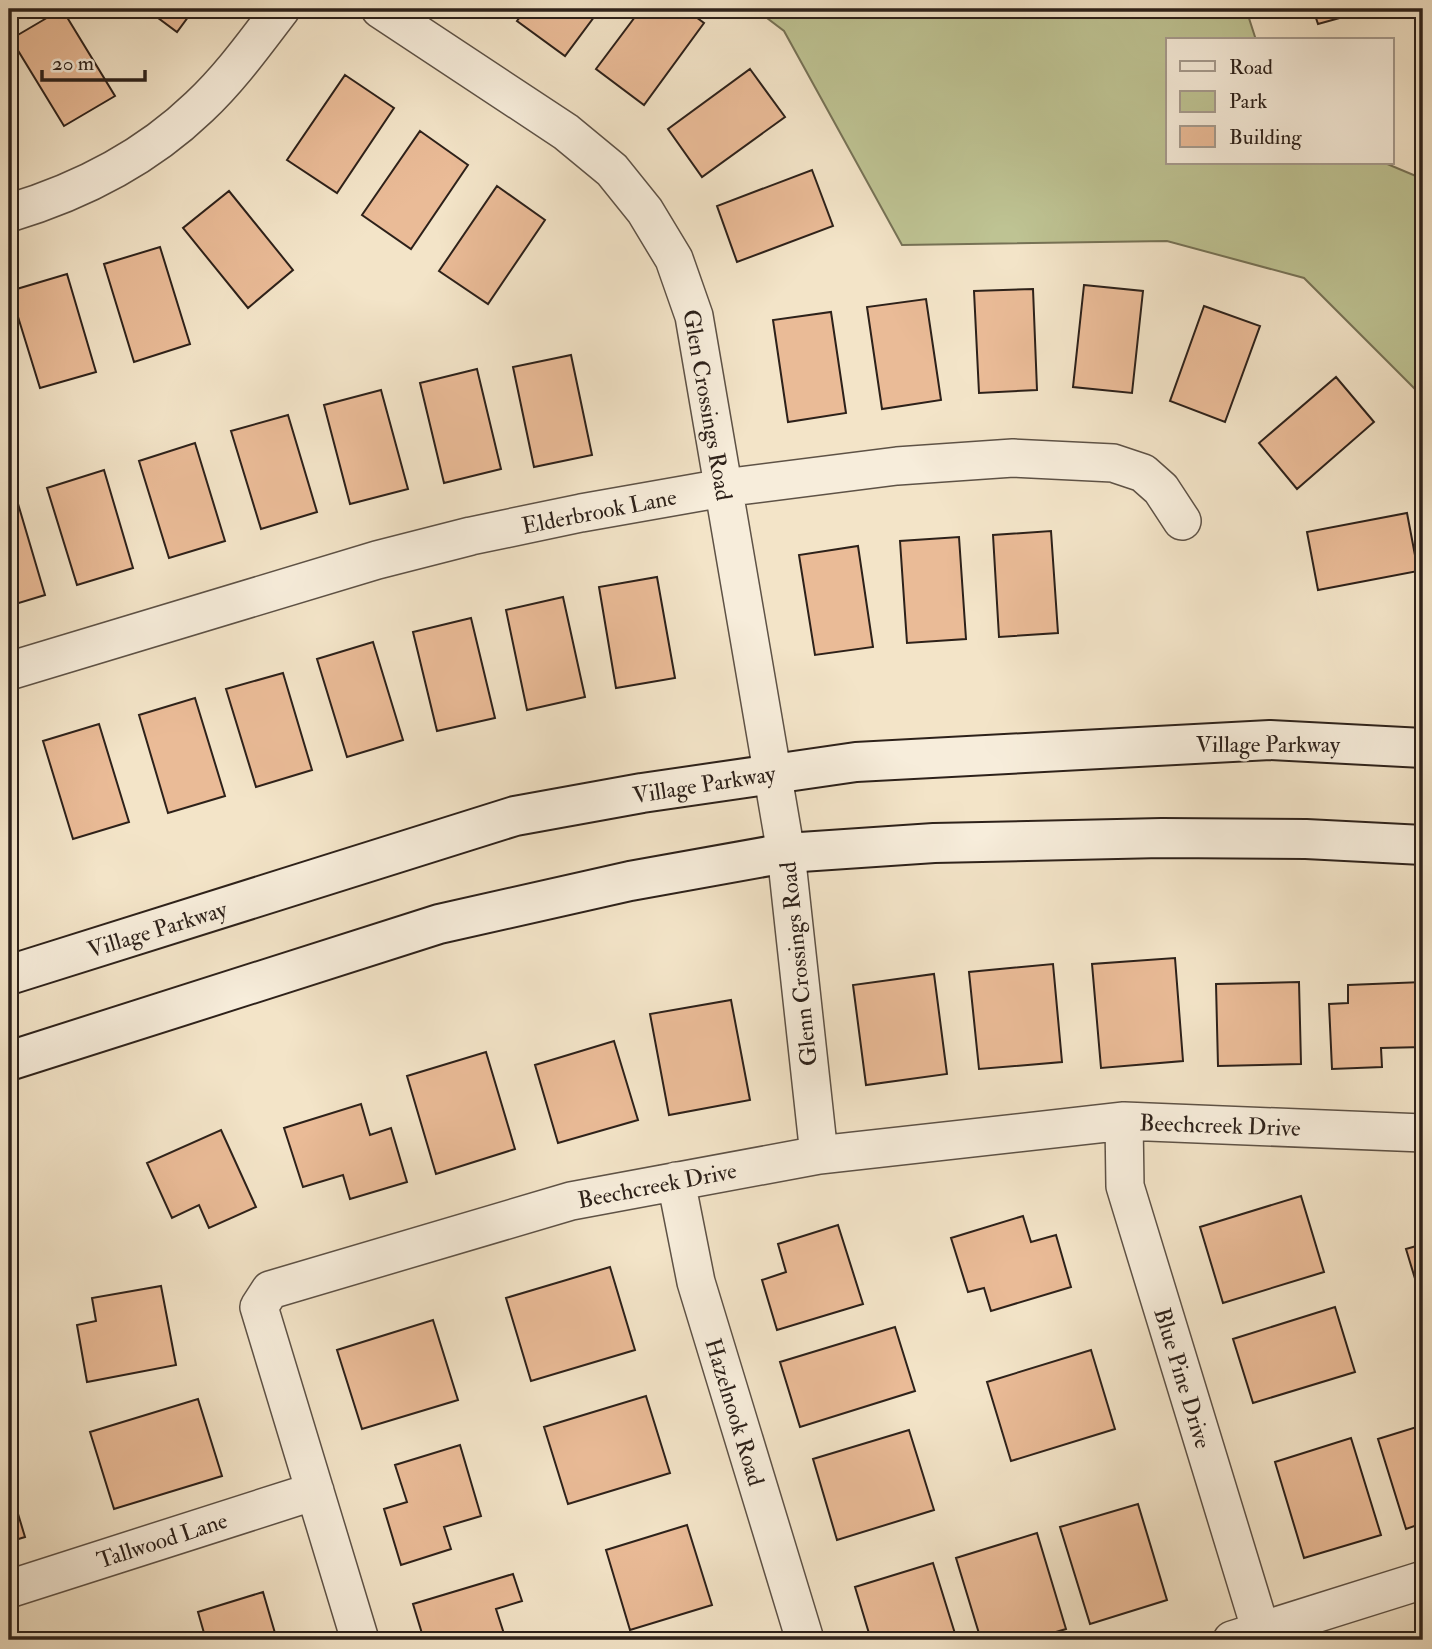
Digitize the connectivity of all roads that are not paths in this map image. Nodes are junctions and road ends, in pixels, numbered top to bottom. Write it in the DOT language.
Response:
graph roads {
  1 [pos="281,9"];
  2 [pos="380,9"];
  3 [pos="9,213"];
  4 [pos="723,488"];
  5 [pos="1182,521"];
  6 [pos="9,671"];
  7 [pos="1423,748"];
  8 [pos="772,774"];
  9 [pos="1423,845"];
  10 [pos="786,853"];
  11 [pos="9,975"];
  12 [pos="9,1061"];
  13 [pos="1124,1121"];
  14 [pos="1423,1133"];
  15 [pos="819,1155"];
  16 [pos="676,1181"];
  17 [pos="315,1491"];
  18 [pos="1423,1580"];
  19 [pos="9,1589"];
  20 [pos="1246,1636"];
  21 [pos="360,1640"];
  22 [pos="805,1640"];
  1 -- 3 [label="street"];
  2 -- 4 [label="street, Glen Crossings Road"];
  4 -- 5 [label="street, Elderbrook Lane"];
  4 -- 6 [label="street, Elderbrook Lane"];
  4 -- 8 [label="street, Glen Crossings Road"];
  7 -- 8 [label="main road, Village Parkway"];
  8 -- 10 [label="street, Glenn Crossings Road"];
  8 -- 11 [label="main road, Village Parkway"];
  9 -- 10 [label="main road"];
  10 -- 12 [label="main road"];
  10 -- 15 [label="street, Glenn Crossings Road"];
  13 -- 14 [label="street, Beechcreek Drive"];
  13 -- 15 [label="street, Beechcreek Drive"];
  13 -- 20 [label="street, Blue Pine Drive"];
  15 -- 16 [label="street, Beechcreek Drive"];
  16 -- 17 [label="street, Beechcreek Drive"];
  16 -- 22 [label="street, Hazelnook Road"];
  17 -- 19 [label="street, Tallwood Lane"];
  17 -- 21 [label="street, Beechcreek Drive"];
  18 -- 20 [label="street"];
}
